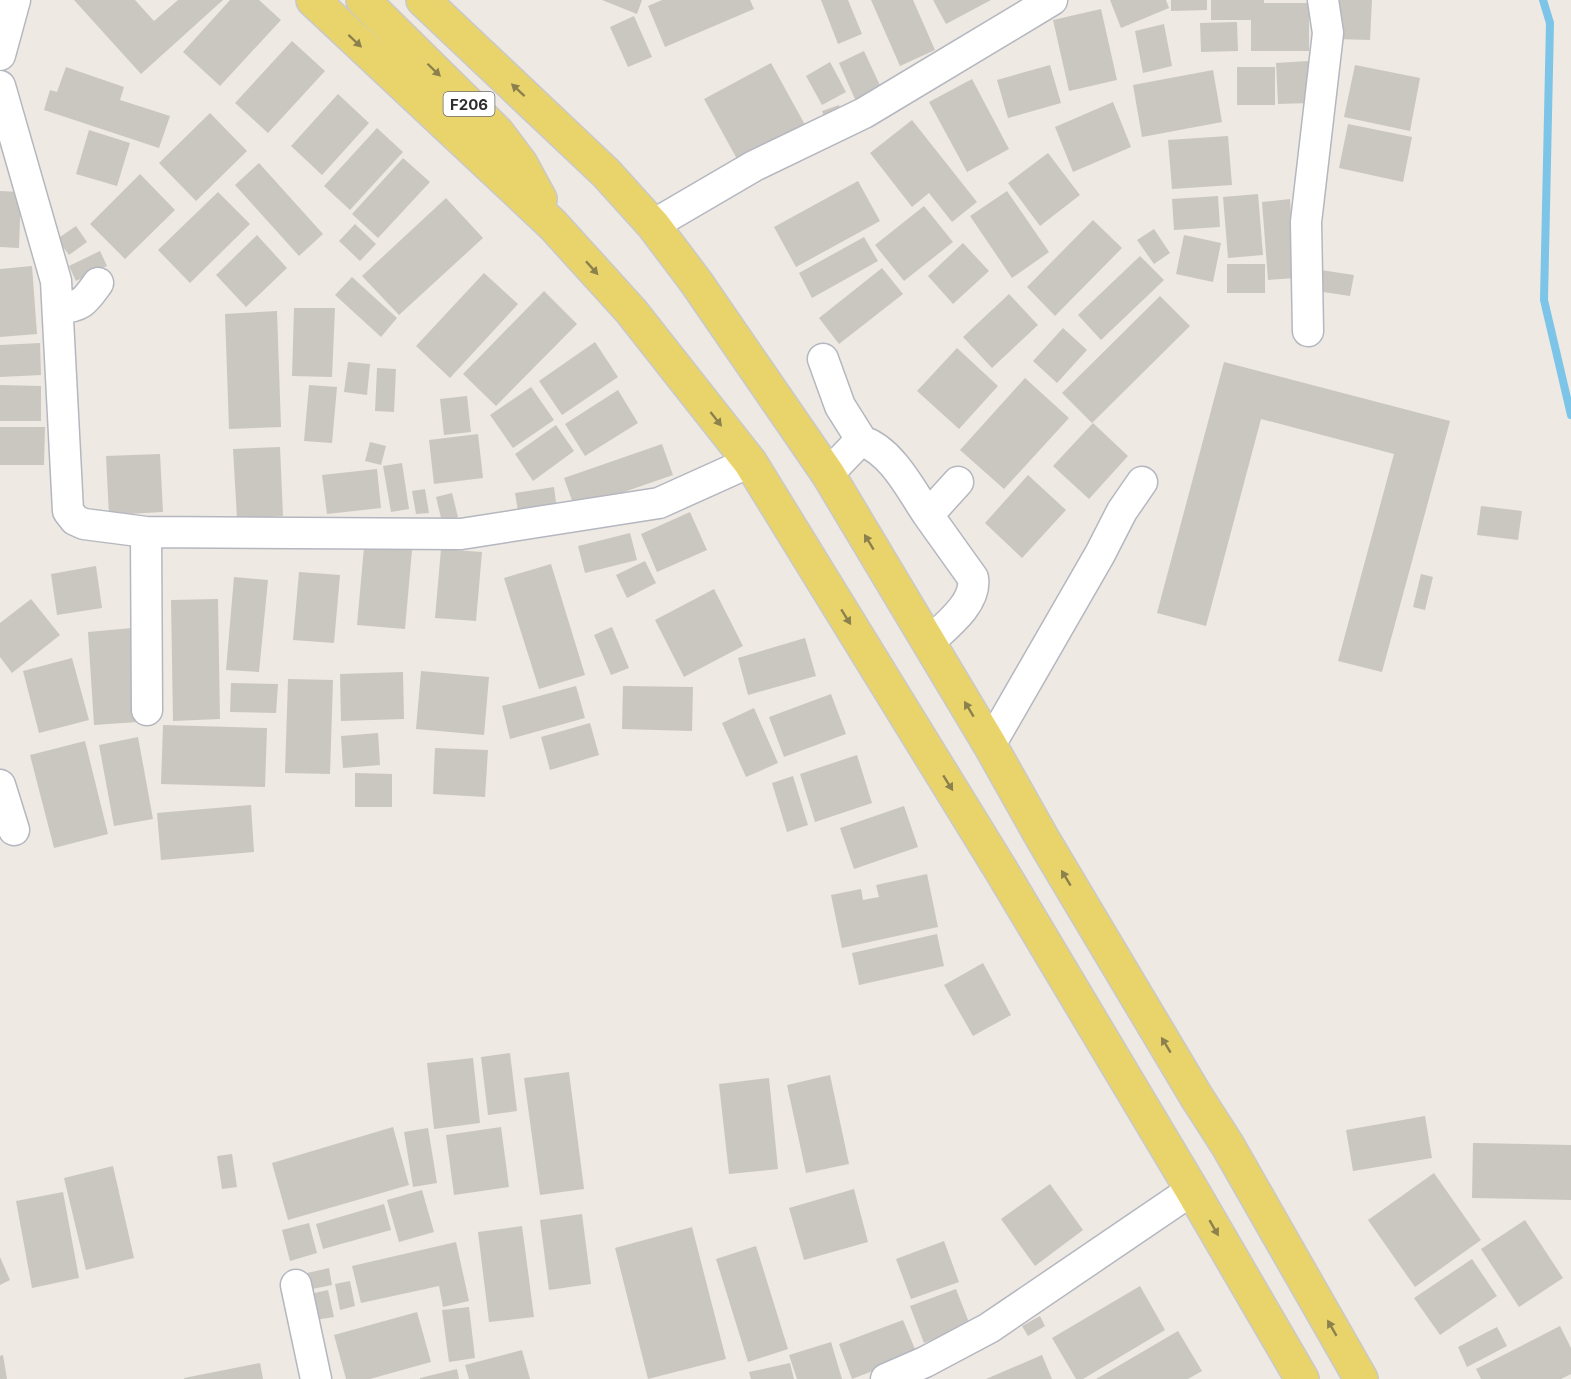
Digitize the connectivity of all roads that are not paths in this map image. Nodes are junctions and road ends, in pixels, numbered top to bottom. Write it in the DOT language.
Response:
graph roads {
  1 [pos="15,0"];
  2 [pos="313,0"];
  3 [pos="363,0"];
  4 [pos="423,0"];
  5 [pos="455,0"];
  6 [pos="1053,0"];
  7 [pos="1323,0"];
  8 [pos="0,55"];
  9 [pos="0,86"];
  10 [pos="606,174"];
  11 [pos="554,225"];
  12 [pos="653,225"];
  13 [pos="1308,332"];
  14 [pos="823,359"];
  15 [pos="862,441"];
  16 [pos="750,462"];
  17 [pos="828,474"];
  18 [pos="958,482"];
  19 [pos="1142,482"];
  20 [pos="928,515"];
  21 [pos="146,532"];
  22 [pos="929,642"];
  23 [pos="147,710"];
  24 [pos="990,745"];
  25 [pos="0,785"];
  26 [pos="15,830"];
  27 [pos="1044,841"];
  28 [pos="1001,870"];
  29 [pos="1192,1190"];
  30 [pos="296,1285"];
  31 [pos="927,1371"];
  32 [pos="316,1379"];
  33 [pos="886,1379"];
  34 [pos="1302,1379"];
  35 [pos="1361,1379"];
  1 -- 8 [label="street"];
  2 -- 11 [label="main road, one-way"];
  3 -- 11 [label="main road, F206, one-way"];
  10 -- 4 [label="main road, F206, one-way"];
  5 -- 10 [label="main road"];
  6 -- 12 [label="street"];
  7 -- 13 [label="street"];
  9 -- 21 [label="street"];
  10 -- 12 [label="main road"];
  11 -- 16 [label="main road, one-way"];
  12 -- 17 [label="main road"];
  14 -- 15 [label="street"];
  15 -- 17 [label="street"];
  15 -- 20 [label="street"];
  16 -- 21 [label="street"];
  16 -- 28 [label="main road, one-way"];
  22 -- 17 [label="main road, one-way"];
  18 -- 20 [label="street"];
  19 -- 24 [label="street"];
  20 -- 22 [label="street"];
  21 -- 23 [label="street"];
  24 -- 22 [label="main road, one-way"];
  24 -- 27 [label="main road"];
  25 -- 26 [label="street"];
  27 -- 28 [label="main road"];
  35 -- 27 [label="main road, one-way"];
  28 -- 29 [label="main road"];
  29 -- 31 [label="street"];
  29 -- 34 [label="main road, one-way"];
  30 -- 32 [label="street"];
  31 -- 33 [label="street"];
}
